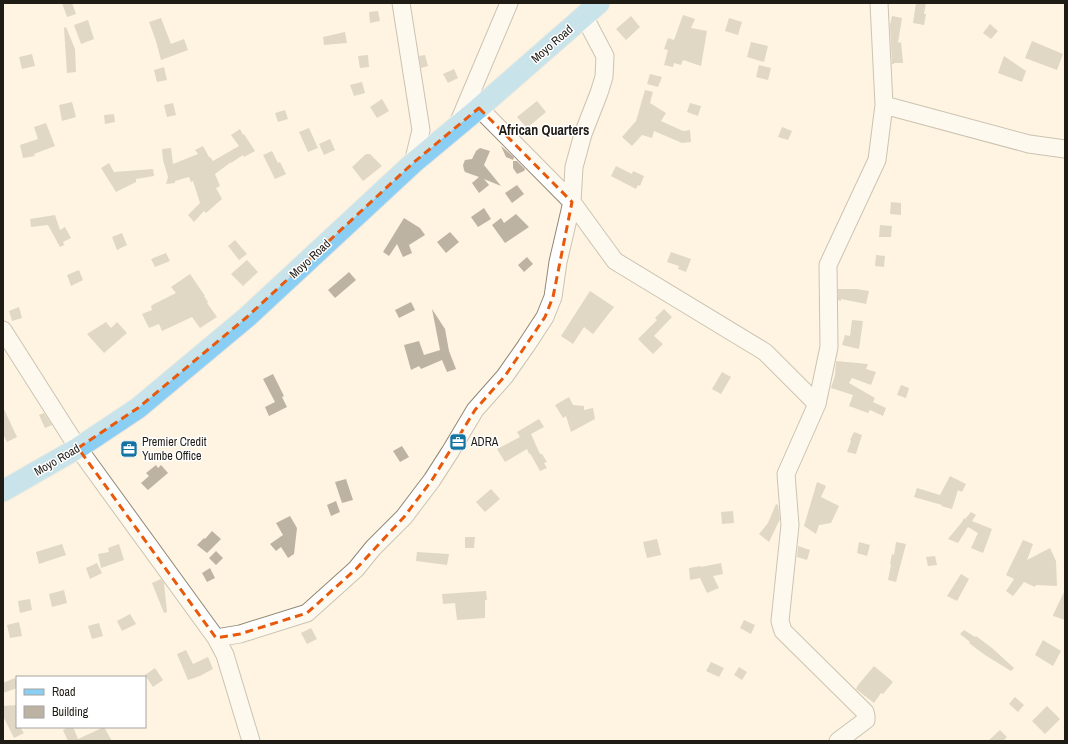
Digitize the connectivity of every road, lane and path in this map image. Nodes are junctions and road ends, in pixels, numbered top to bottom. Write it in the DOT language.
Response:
graph roads {
  1 [pos="400,3"];
  2 [pos="509,3"];
  3 [pos="879,3"];
  4 [pos="592,9"];
  5 [pos="884,105"];
  6 [pos="479,108"];
  7 [pos="457,127"];
  8 [pos="1065,149"];
  9 [pos="413,163"];
  10 [pos="572,202"];
  11 [pos="3,330"];
  12 [pos="817,404"];
  13 [pos="78,448"];
  14 [pos="3,491"];
  15 [pos="240,634"];
  16 [pos="216,638"];
  17 [pos="225,655"];
  18 [pos="251,741"];
  19 [pos="838,741"];
  1 -- 9 [label="street"];
  2 -- 7 [label="street"];
  3 -- 5 [label="street"];
  4 -- 6 [label="main road, Moyo Road"];
  4 -- 10 [label="street"];
  5 -- 8 [label="street"];
  5 -- 12 [label="street"];
  6 -- 7 [label="main road, Moyo Road"];
  6 -- 10 [label="street"];
  7 -- 9 [label="main road, Moyo Road"];
  9 -- 13 [label="main road, Moyo Road"];
  10 -- 12 [label="street"];
  10 -- 15 [label="street"];
  11 -- 13 [label="street"];
  12 -- 19 [label="street"];
  13 -- 14 [label="main road, Moyo Road"];
  13 -- 16 [label="street"];
  15 -- 16 [label="street"];
  15 -- 17 [label="street"];
  16 -- 17 [label="street"];
  17 -- 18 [label="street"];
}
